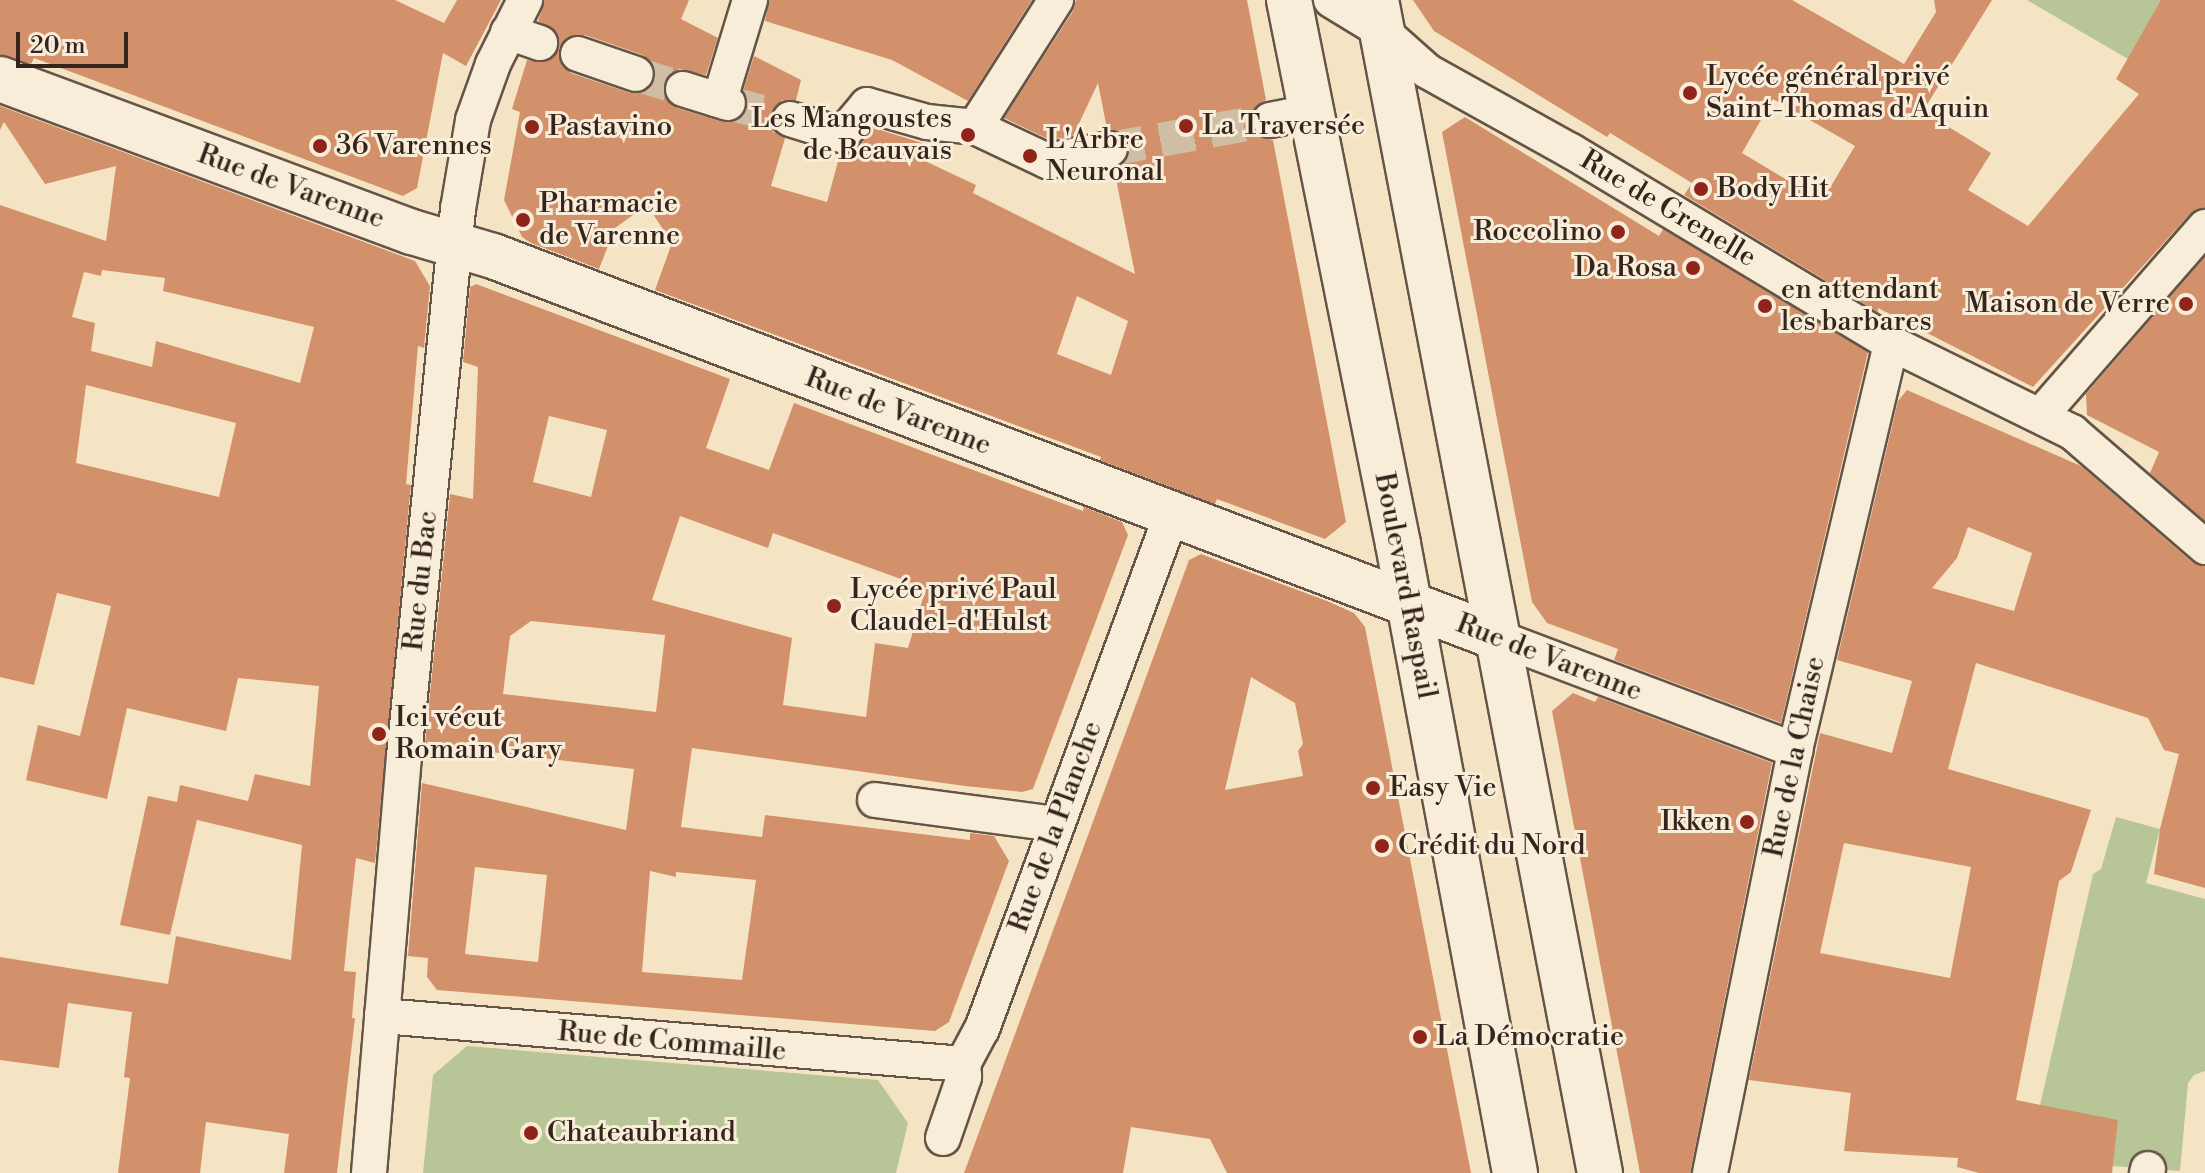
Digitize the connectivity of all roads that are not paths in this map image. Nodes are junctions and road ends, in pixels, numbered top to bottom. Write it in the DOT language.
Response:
graph roads {
  1 [pos="525,0"];
  2 [pos="750,0"];
  3 [pos="1056,0"];
  4 [pos="1289,0"];
  5 [pos="1331,0"];
  6 [pos="1379,16"];
  7 [pos="578,54"];
  8 [pos="636,74"];
  9 [pos="0,79"];
  10 [pos="709,97"];
  11 [pos="790,119"];
  12 [pos="975,127"];
  13 [pos="1110,149"];
  14 [pos="2205,227"];
  15 [pos="454,245"];
  16 [pos="1891,343"];
  17 [pos="2040,416"];
  18 [pos="1171,516"];
  19 [pos="2205,547"];
  20 [pos="1409,605"];
  21 [pos="1496,637"];
  22 [pos="1795,750"];
  23 [pos="875,800"];
  24 [pos="1056,824"];
  25 [pos="382,1016"];
  26 [pos="963,1064"];
  27 [pos="943,1138"];
  28 [pos="369,1173"];
  29 [pos="1515,1173"];
  30 [pos="1600,1173"];
  31 [pos="1710,1173"];
  1 -- 15 [label="street, Rue du Bac"];
  2 -- 10 [label="street"];
  3 -- 12 [label="street"];
  4 -- 20 [label="main road, Boulevard Raspail"];
  5 -- 6 [label="street, Rue de Grenelle"];
  6 -- 16 [label="street, Rue de Grenelle"];
  6 -- 21 [label="main road"];
  7 -- 8 [label="street"];
  9 -- 15 [label="main road, Rue de Varenne"];
  11 -- 12 [label="street"];
  12 -- 13 [label="street"];
  14 -- 17 [label="street"];
  15 -- 18 [label="main road, Rue de Varenne"];
  15 -- 25 [label="street, Rue du Bac"];
  16 -- 17 [label="street, Rue de Grenelle"];
  16 -- 22 [label="street, Rue de la Chaise"];
  17 -- 19 [label="street, Rue de Grenelle"];
  18 -- 20 [label="main road, Rue de Varenne"];
  18 -- 24 [label="street, Rue de la Planche"];
  20 -- 21 [label="main road, Rue de Varenne"];
  20 -- 29 [label="main road, Boulevard Raspail"];
  21 -- 22 [label="street, Rue de Varenne"];
  21 -- 30 [label="main road"];
  22 -- 31 [label="street, Rue de la Chaise"];
  23 -- 24 [label="street"];
  24 -- 26 [label="street, Rue de la Planche"];
  25 -- 26 [label="street, Rue de Commaille"];
  25 -- 28 [label="street, Rue du Bac"];
  26 -- 27 [label="street, Rue de la Planche"];
}
